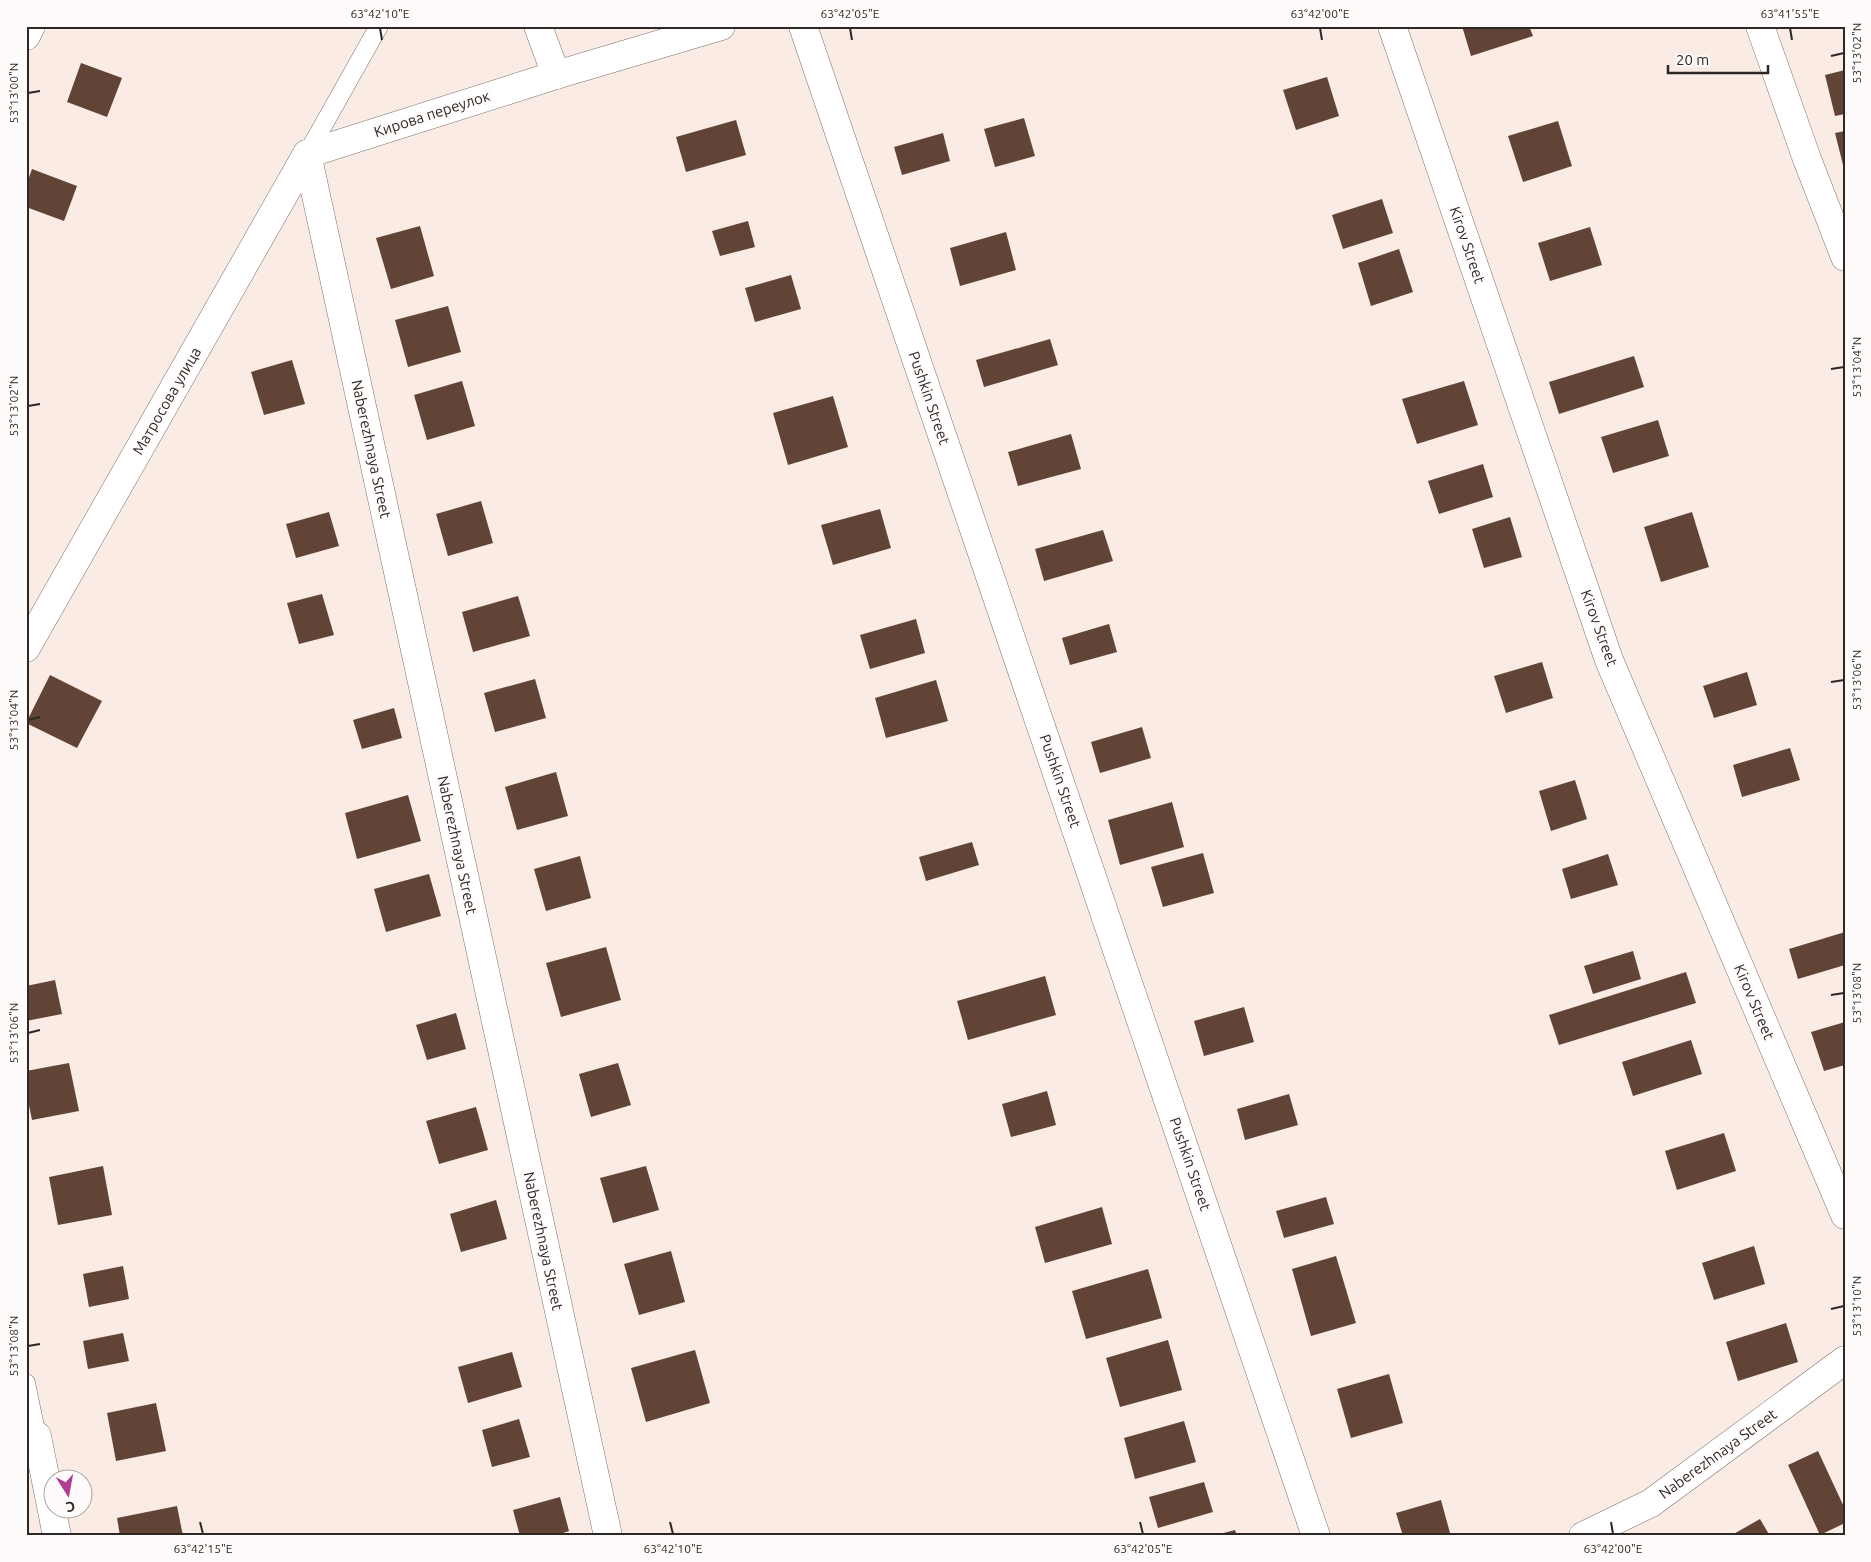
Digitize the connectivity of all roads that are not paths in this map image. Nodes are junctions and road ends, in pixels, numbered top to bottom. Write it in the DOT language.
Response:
graph roads {
  1 [pos="31,26"];
  2 [pos="378,26"];
  3 [pos="538,26"];
  4 [pos="721,26"];
  5 [pos="803,26"];
  6 [pos="1392,26"];
  7 [pos="1760,26"];
  8 [pos="26,36"];
  9 [pos="556,75"];
  10 [pos="307,154"];
  11 [pos="1845,257"];
  12 [pos="26,648"];
  13 [pos="1845,1215"];
  14 [pos="1845,1360"];
  15 [pos="26,1383"];
  16 [pos="32,1434"];
  17 [pos="57,1536"];
  18 [pos="608,1536"];
  19 [pos="1316,1536"];
  20 [pos="1584,1536"];
  1 -- 8 [label="street"];
  2 -- 10 [label="lane"];
  3 -- 9 [label="street"];
  4 -- 9 [label="street, Кирова переулок"];
  5 -- 19 [label="street, Pushkin Street"];
  6 -- 13 [label="street, Kirov Street"];
  7 -- 11 [label="street"];
  9 -- 10 [label="street, Кирова переулок"];
  10 -- 12 [label="street, Матросова улица"];
  10 -- 18 [label="street, Naberezhnaya Street"];
  14 -- 20 [label="street, Naberezhnaya Street"];
  15 -- 16 [label="lane"];
  16 -- 17 [label="street"];
}
